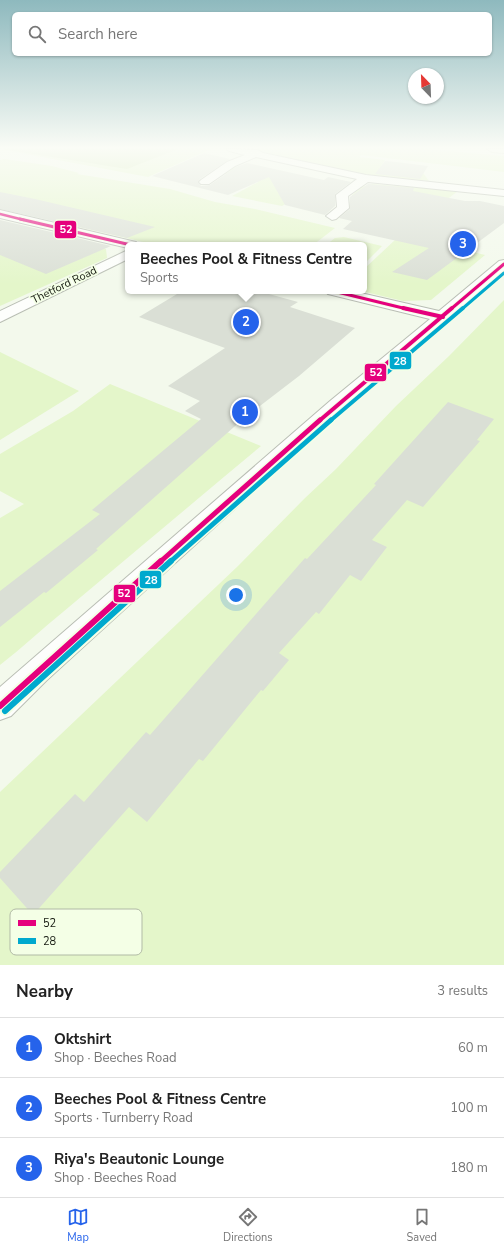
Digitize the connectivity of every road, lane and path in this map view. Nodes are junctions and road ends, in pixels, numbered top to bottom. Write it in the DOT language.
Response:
graph roads {
  1 [pos="343,194"];
  2 [pos="0,214"];
  3 [pos="332,216"];
  4 [pos="125,244"];
  5 [pos="125,255"];
  6 [pos="504,264"];
  7 [pos="345,294"];
  8 [pos="0,317"];
  9 [pos="443,317"];
  10 [pos="0,706"];
  1 -- 3 [label="main road"];
  2 -- 4 [label="main road"];
  5 -- 8 [label="main road, Thetford Road"];
  6 -- 9 [label="main road"];
  7 -- 9 [label="main road"];
  9 -- 10 [label="main road"];
}
